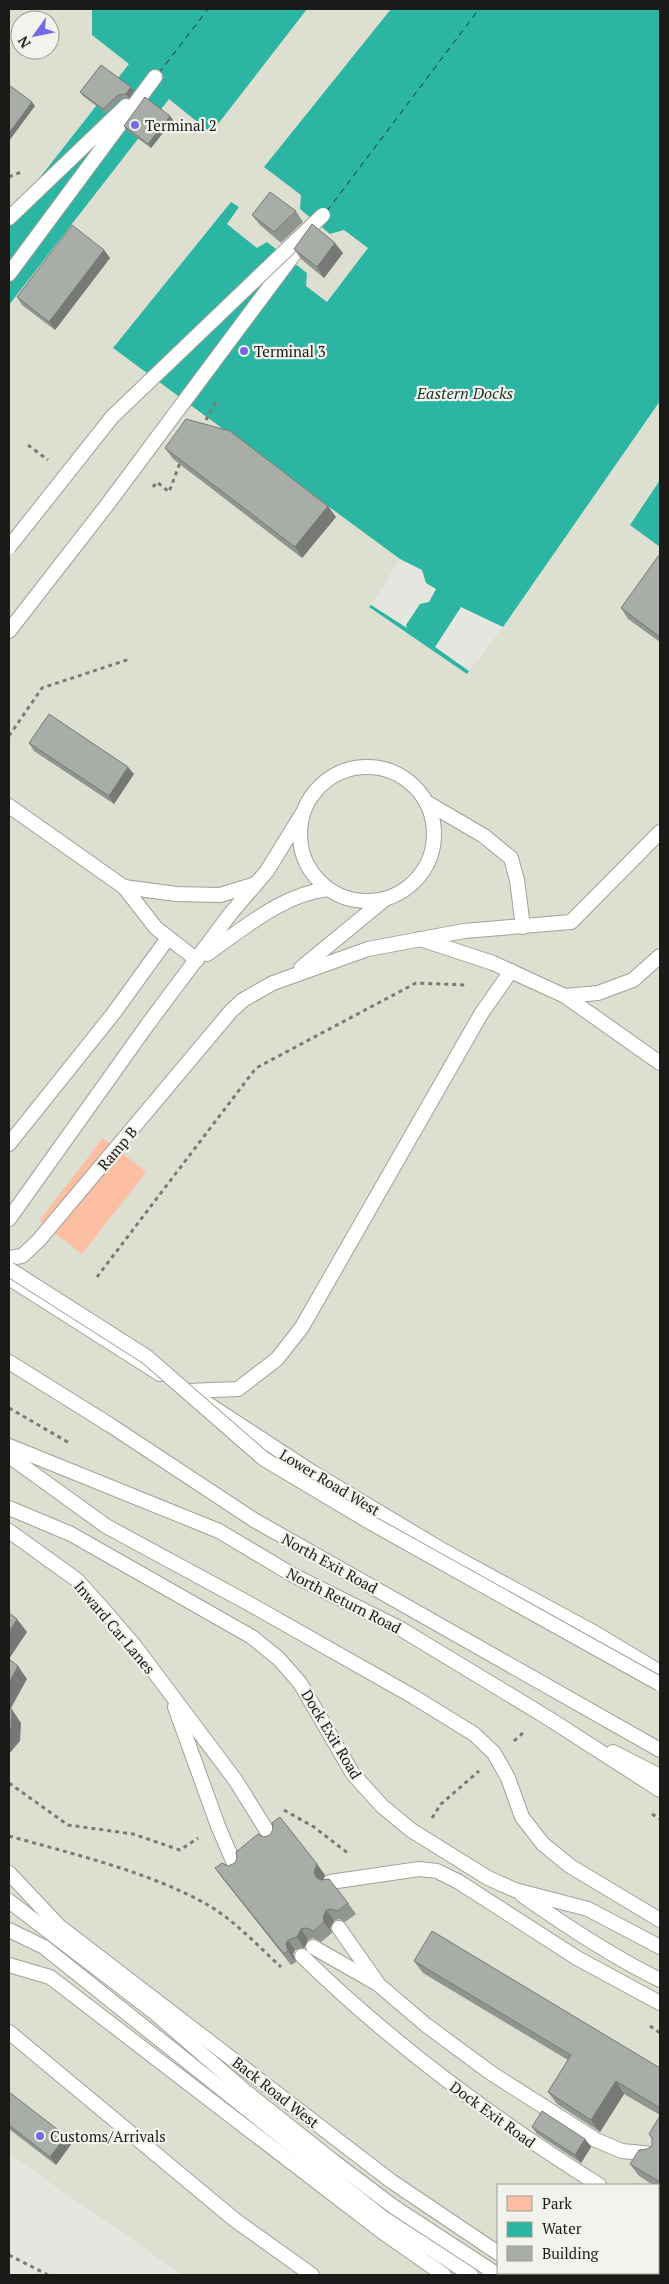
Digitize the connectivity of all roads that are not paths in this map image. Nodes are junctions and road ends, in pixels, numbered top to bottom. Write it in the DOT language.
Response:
graph roads {
  1 [pos="9,218"];
  2 [pos="9,274"];
  3 [pos="9,547"];
  4 [pos="9,631"];
  5 [pos="426,802"];
  6 [pos="9,806"];
  7 [pos="302,814"];
  8 [pos="660,832"];
  9 [pos="257,883"];
  10 [pos="124,888"];
  11 [pos="328,889"];
  12 [pos="386,898"];
  13 [pos="523,927"];
  14 [pos="168,938"];
  15 [pos="417,938"];
  16 [pos="660,956"];
  17 [pos="197,960"];
  18 [pos="511,971"];
  19 [pos="293,975"];
  20 [pos="565,996"];
  21 [pos="660,1063"];
  22 [pos="9,1144"];
  23 [pos="9,1218"];
  24 [pos="9,1258"];
  25 [pos="9,1269"];
  26 [pos="9,1278"];
  27 [pos="9,1362"];
  28 [pos="188,1392"];
  29 [pos="9,1446"];
  30 [pos="9,1456"];
  31 [pos="9,1508"];
  32 [pos="9,1531"];
  33 [pos="660,1672"];
  34 [pos="660,1684"];
  35 [pos="169,1692"];
  36 [pos="548,1718"];
  37 [pos="660,1750"];
  38 [pos="660,1776"];
  39 [pos="660,1790"];
  40 [pos="272,1839"];
  41 [pos="236,1868"];
  42 [pos="9,1872"];
  43 [pos="330,1882"];
  44 [pos="515,1890"];
  45 [pos="9,1901"];
  46 [pos="660,1920"];
  47 [pos="339,1928"];
  48 [pos="9,1930"];
  49 [pos="660,1947"];
  50 [pos="313,1948"];
  51 [pos="302,1956"];
  52 [pos="9,1965"];
  53 [pos="660,1980"];
  54 [pos="379,1985"];
  55 [pos="660,2003"];
  56 [pos="9,2032"];
  57 [pos="653,2154"];
  58 [pos="597,2184"];
  59 [pos="497,2252"];
  60 [pos="312,2275"];
  61 [pos="444,2275"];
  62 [pos="470,2275"];
  63 [pos="498,2275"];
  1 -- 2 [label="lane"];
  3 -- 4 [label="lane, bridge"];
  5 -- 7 [label="lane"];
  5 -- 12 [label="lane"];
  5 -- 13 [label="lane"];
  6 -- 10 [label="lane"];
  7 -- 9 [label="lane"];
  7 -- 11 [label="lane"];
  8 -- 13 [label="lane"];
  9 -- 10 [label="lane"];
  9 -- 17 [label="lane"];
  10 -- 14 [label="lane"];
  11 -- 12 [label="lane"];
  11 -- 17 [label="lane"];
  12 -- 19 [label="lane"];
  13 -- 15 [label="lane"];
  14 -- 17 [label="lane"];
  14 -- 22 [label="lane"];
  15 -- 18 [label="lane"];
  15 -- 19 [label="lane"];
  16 -- 20 [label="lane"];
  17 -- 23 [label="lane"];
  18 -- 20 [label="lane"];
  18 -- 28 [label="lane"];
  19 -- 24 [label="lane, Ramp B"];
  20 -- 21 [label="lane"];
  25 -- 34 [label="lane, bridge"];
  26 -- 28 [label="lane, Lower Road West"];
  27 -- 37 [label="lane, North Exit Road"];
  28 -- 33 [label="lane, Lower Road West"];
  29 -- 36 [label="lane, North Return Road"];
  30 -- 46 [label="lane"];
  31 -- 44 [label="lane, Dock Exit Road"];
  32 -- 35 [label="lane, Inward Car Lanes"];
  35 -- 40 [label="lane, Inward Car Lanes"];
  35 -- 41 [label="lane"];
  36 -- 38 [label="lane"];
  36 -- 39 [label="lane, North Return Road"];
  42 -- 59 [label="lane, Back Road West"];
  43 -- 55 [label="lane"];
  44 -- 49 [label="lane, Dock Exit Road"];
  44 -- 53 [label="lane"];
  45 -- 63 [label="lane"];
  47 -- 54 [label="lane"];
  48 -- 62 [label="lane"];
  50 -- 54 [label="lane"];
  51 -- 58 [label="lane, Dock Exit Road"];
  52 -- 61 [label="lane"];
  54 -- 57 [label="lane"];
  56 -- 60 [label="lane"];
}
